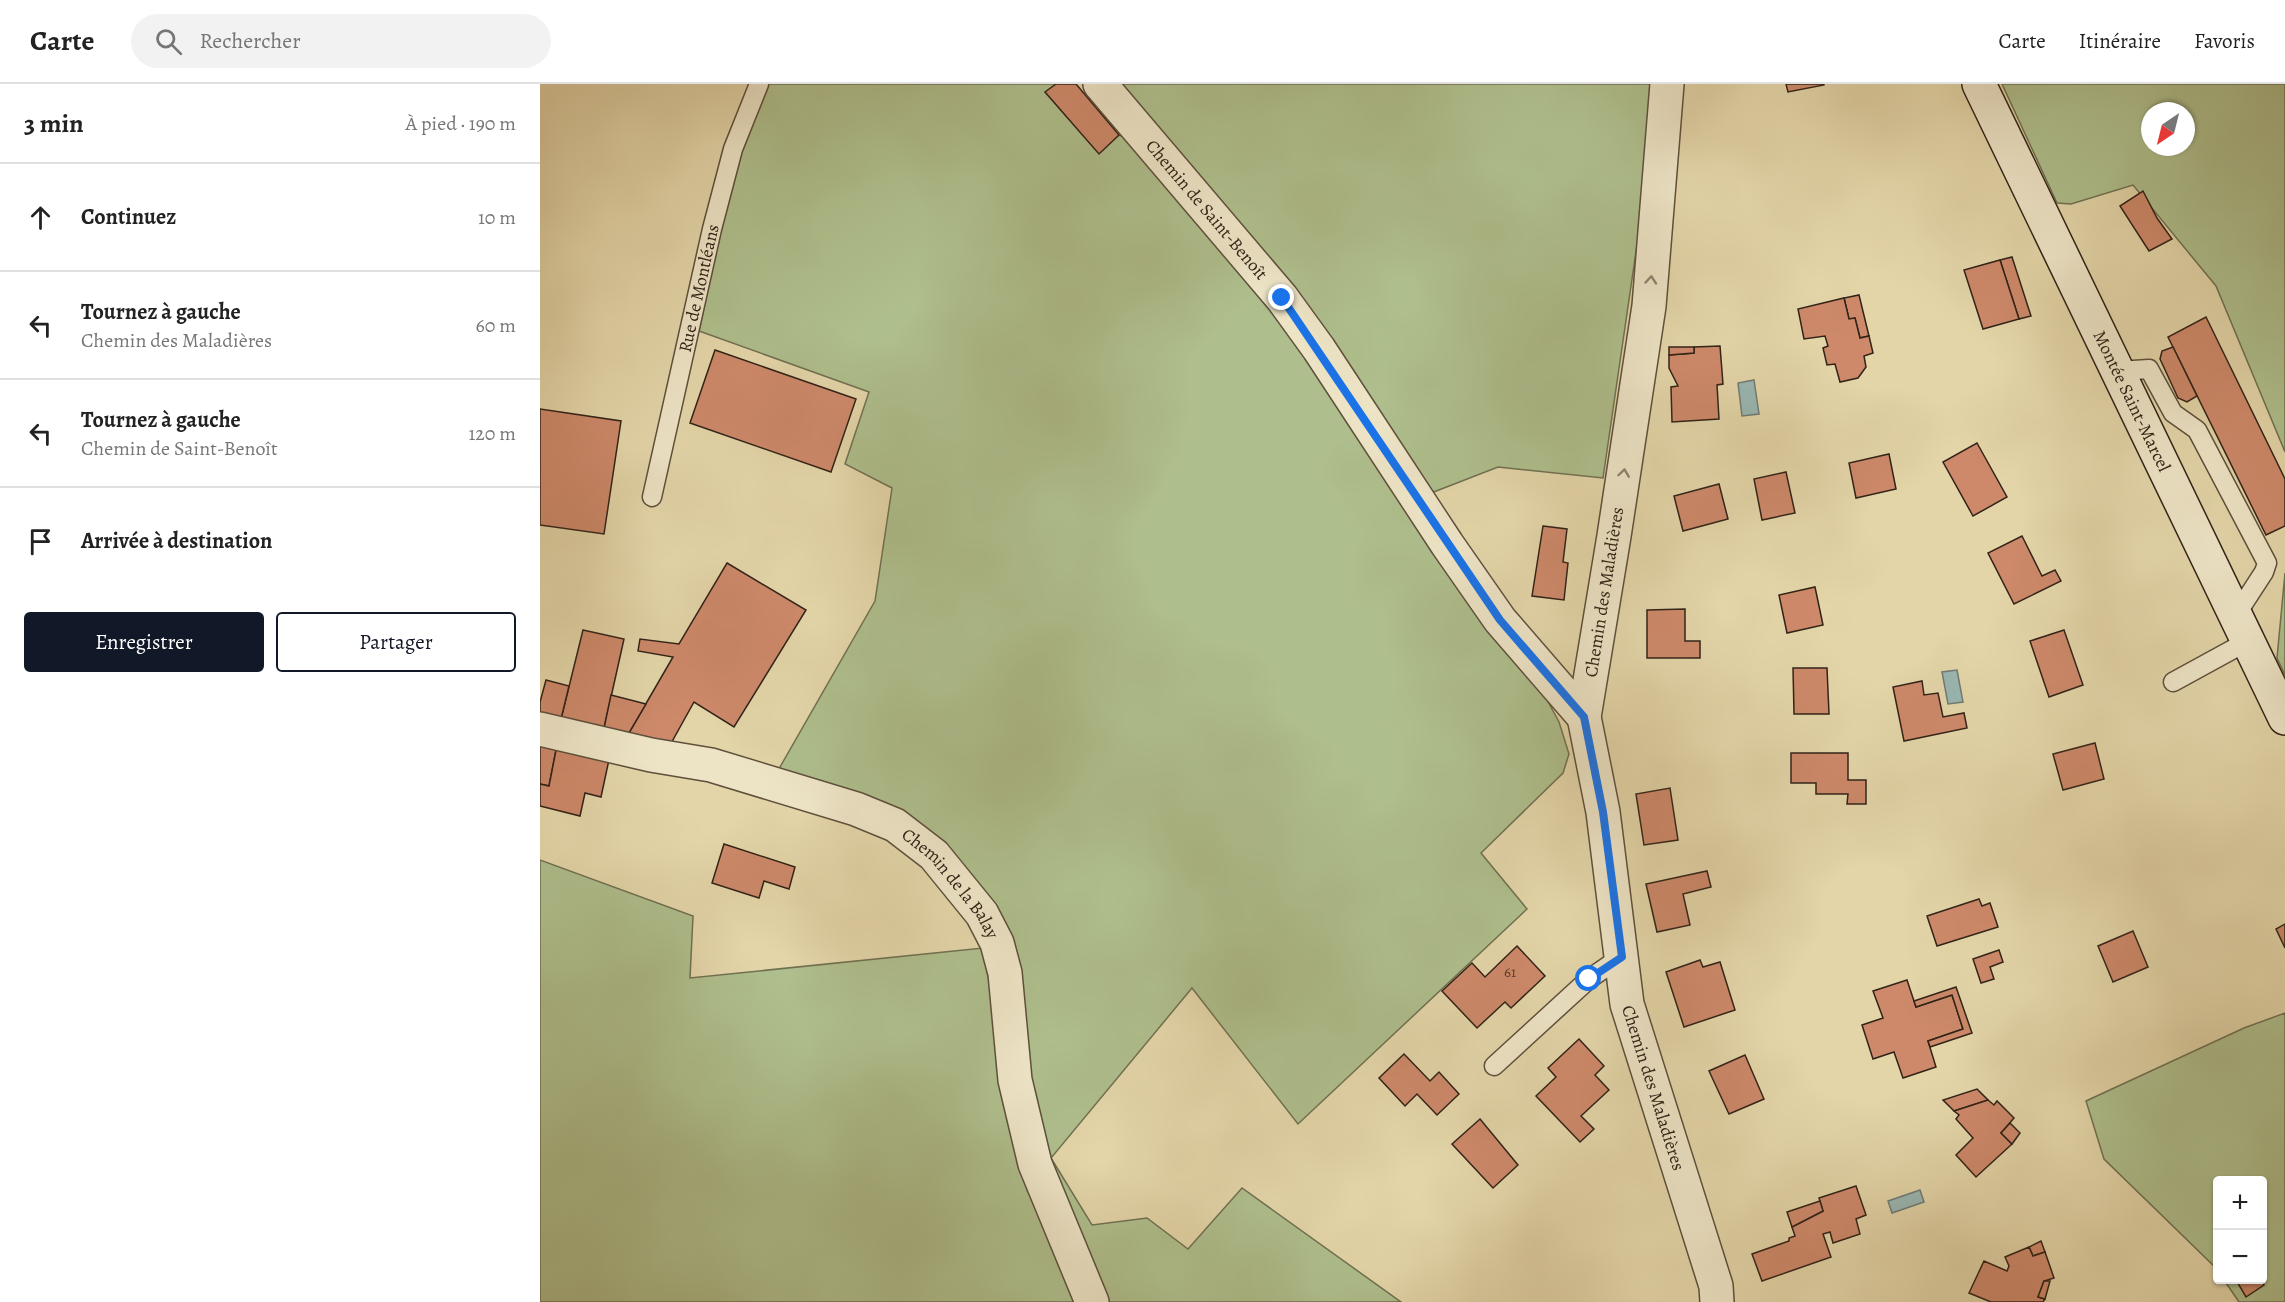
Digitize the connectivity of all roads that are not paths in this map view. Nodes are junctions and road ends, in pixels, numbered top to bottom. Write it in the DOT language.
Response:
graph roads {
  1 [pos="759,84"];
  2 [pos="1100,84"];
  3 [pos="1667,84"];
  4 [pos="1979,84"];
  5 [pos="2118,371"];
  6 [pos="652,497"];
  7 [pos="2242,628"];
  8 [pos="2173,682"];
  9 [pos="1584,717"];
  10 [pos="2285,718"];
  11 [pos="540,729"];
  12 [pos="1622,957"];
  13 [pos="1494,1066"];
  14 [pos="1092,1302"];
  15 [pos="1717,1302"];
  1 -- 6 [label="lane, Rue de Montléans"];
  2 -- 9 [label="street, Chemin de Saint-Benoît"];
  9 -- 3 [label="street, Chemin des Maladières, one-way"];
  4 -- 5 [label="street, Montée Saint-Marcel"];
  5 -- 7 [label="street, Montée Saint-Marcel"];
  5 -- 7 [label="lane"];
  7 -- 8 [label="lane"];
  7 -- 10 [label="street, Montée Saint-Marcel"];
  9 -- 12 [label="street, Chemin des Maladières"];
  11 -- 14 [label="street, Chemin de la Balay"];
  12 -- 13 [label="lane"];
  12 -- 15 [label="street, Chemin des Maladières"];
}
